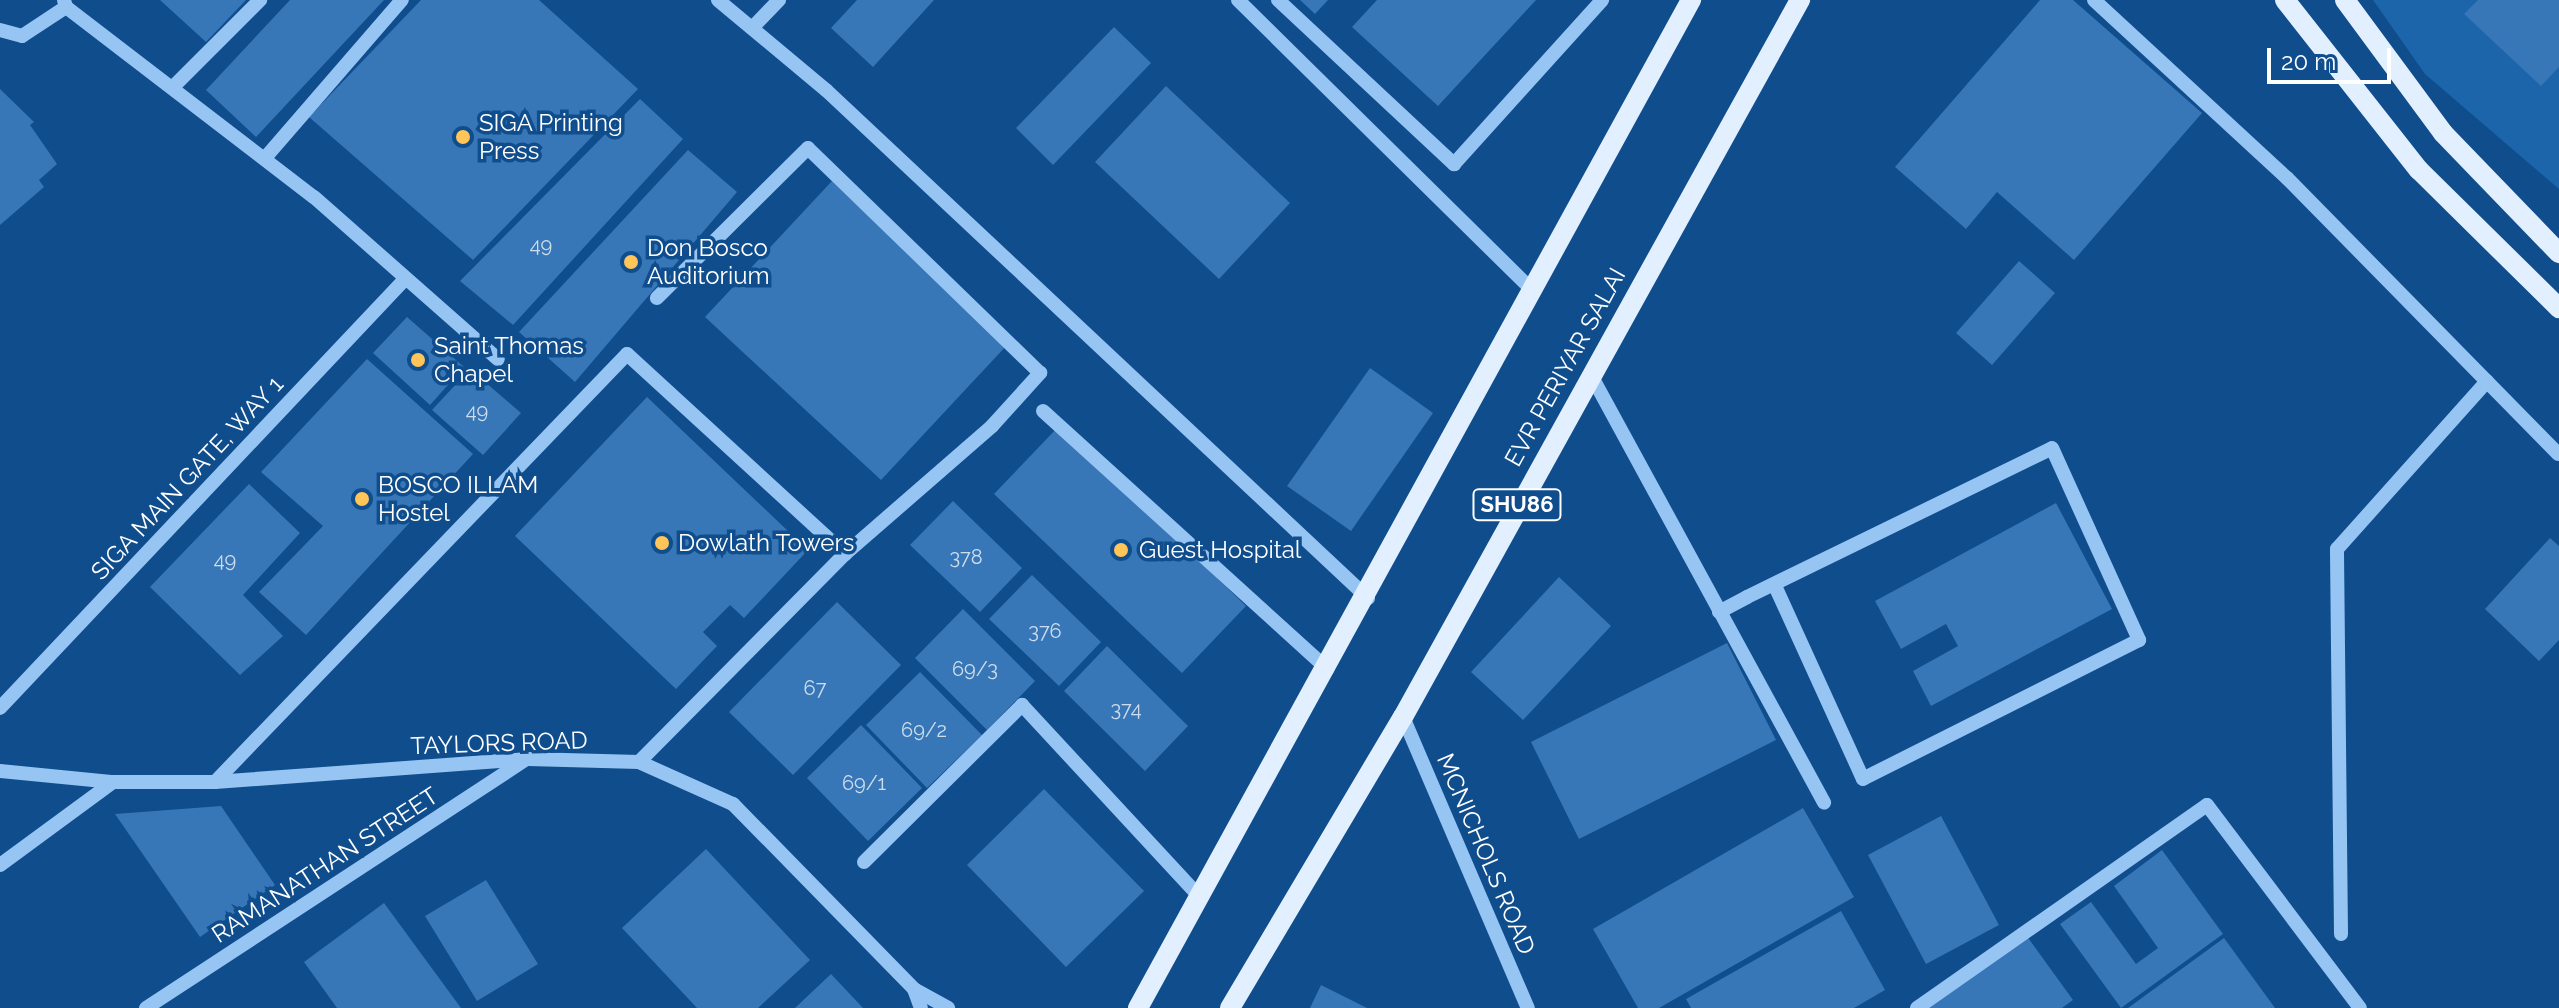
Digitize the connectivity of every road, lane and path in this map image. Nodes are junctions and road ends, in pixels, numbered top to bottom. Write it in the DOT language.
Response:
graph roads {
  1 [pos="260,0"];
  2 [pos="402,0"];
  3 [pos="718,0"];
  4 [pos="779,0"];
  5 [pos="1238,0"];
  6 [pos="1278,0"];
  7 [pos="1602,0"];
  8 [pos="1691,0"];
  9 [pos="1800,0"];
  10 [pos="2094,0"];
  11 [pos="2285,0"];
  12 [pos="2345,0"];
  13 [pos="65,4"];
  14 [pos="752,28"];
  15 [pos="0,30"];
  16 [pos="174,86"];
  17 [pos="265,158"];
  18 [pos="2559,253"];
  19 [pos="406,278"];
  20 [pos="1533,291"];
  21 [pos="657,298"];
  22 [pos="2559,308"];
  23 [pos="498,359"];
  24 [pos="1591,375"];
  25 [pos="2487,381"];
  26 [pos="1043,411"];
  27 [pos="2558,454"];
  28 [pos="845,554"];
  29 [pos="1774,584"];
  30 [pos="1368,598"];
  31 [pos="1719,612"];
  32 [pos="1328,669"];
  33 [pos="0,708"];
  34 [pos="1403,717"];
  35 [pos="528,759"];
  36 [pos="639,762"];
  37 [pos="0,771"];
  38 [pos="113,782"];
  39 [pos="215,782"];
  40 [pos="1824,803"];
  41 [pos="864,862"];
  42 [pos="0,865"];
  43 [pos="1200,897"];
  44 [pos="2341,934"];
  45 [pos="914,989"];
  46 [pos="146,1008"];
  47 [pos="921,1008"];
  48 [pos="948,1008"];
  49 [pos="1138,1008"];
  50 [pos="1230,1008"];
  51 [pos="1528,1008"];
  52 [pos="1917,1008"];
  53 [pos="2360,1008"];
  1 -- 16 [label="street"];
  2 -- 17 [label="street"];
  3 -- 14 [label="street"];
  4 -- 14 [label="street"];
  5 -- 20 [label="street"];
  6 -- 7 [label="street"];
  8 -- 20 [label="main road"];
  9 -- 24 [label="main road, EVR PERIYAR SALAI / SHU86"];
  10 -- 25 [label="street"];
  11 -- 22 [label="main road"];
  12 -- 18 [label="main road"];
  13 -- 15 [label="street"];
  13 -- 16 [label="street"];
  14 -- 30 [label="street"];
  16 -- 17 [label="street"];
  17 -- 19 [label="street"];
  19 -- 23 [label="street"];
  19 -- 33 [label="street, SIGA MAIN GATE, WAY 1"];
  20 -- 30 [label="main road"];
  21 -- 28 [label="street"];
  24 -- 31 [label="street"];
  24 -- 34 [label="main road, EVR PERIYAR SALAI / SHU86"];
  25 -- 27 [label="street"];
  25 -- 44 [label="street"];
  26 -- 32 [label="street"];
  28 -- 36 [label="street"];
  28 -- 39 [label="street"];
  29 -- 29 [label="street"];
  29 -- 31 [label="street"];
  30 -- 32 [label="main road"];
  31 -- 40 [label="street"];
  32 -- 43 [label="main road"];
  34 -- 50 [label="main road, EVR PERIYAR SALAI / SHU86"];
  34 -- 51 [label="street, MCNICHOLS ROAD"];
  35 -- 36 [label="street, TAYLORS ROAD"];
  35 -- 39 [label="street, TAYLORS ROAD"];
  35 -- 46 [label="street, RAMANATHAN STREET"];
  36 -- 45 [label="street, TAYLORS ROAD"];
  37 -- 38 [label="street, TAYLORS ROAD"];
  38 -- 39 [label="street, TAYLORS ROAD"];
  38 -- 42 [label="street"];
  41 -- 43 [label="street"];
  43 -- 49 [label="main road"];
  45 -- 47 [label="street, TAYLORS ROAD"];
  45 -- 48 [label="street, TAYLORS ROAD"];
  52 -- 53 [label="street"];
}
